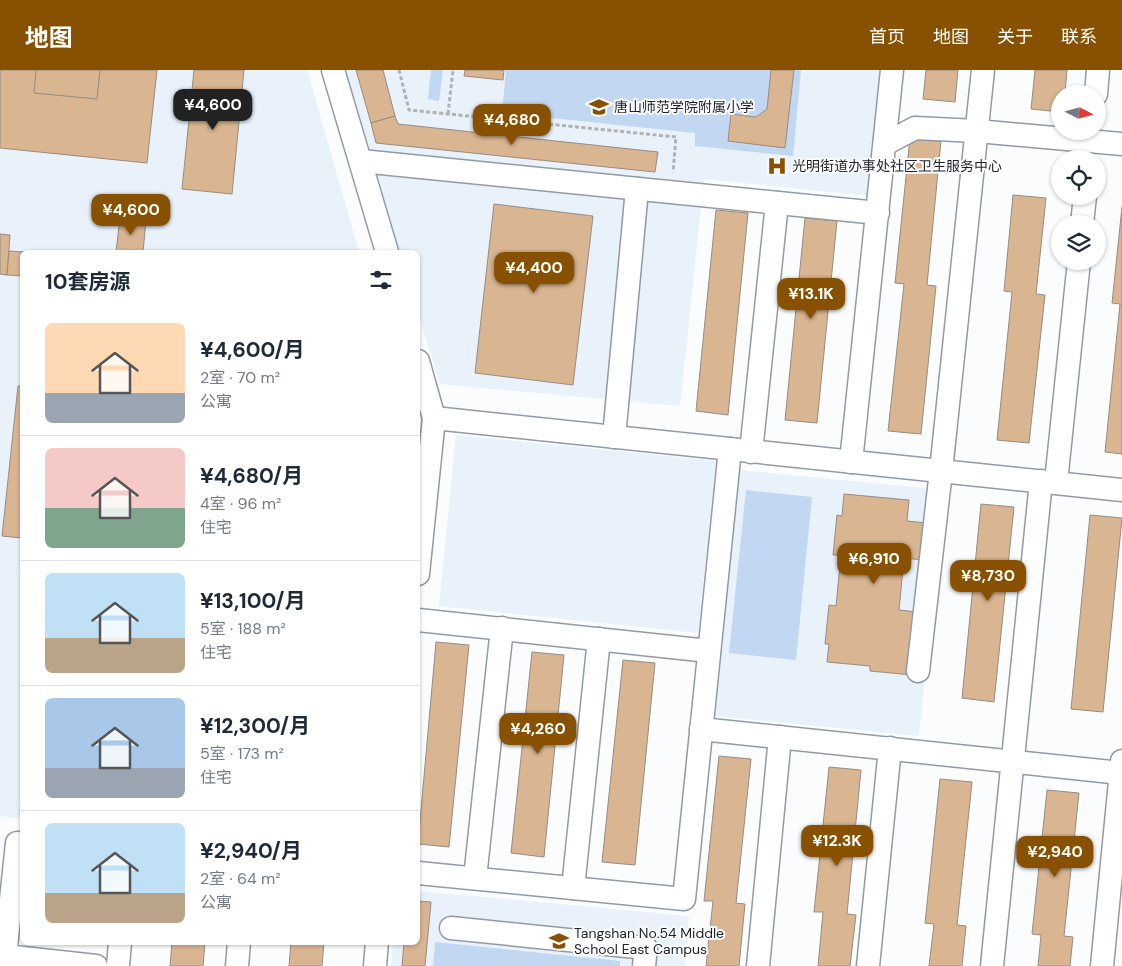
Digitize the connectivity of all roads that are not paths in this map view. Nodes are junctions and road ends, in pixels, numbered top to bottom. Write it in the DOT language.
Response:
graph roads {
  1 [pos="333,70"];
  2 [pos="892,70"];
  3 [pos="983,70"];
  4 [pos="1098,70"];
  5 [pos="1097,85"];
  6 [pos="976,131"];
  7 [pos="884,144"];
  8 [pos="1091,144"];
  9 [pos="1122,144"];
  10 [pos="361,162"];
  11 [pos="637,189"];
  12 [pos="777,203"];
  13 [pos="878,213"];
  14 [pos="386,250"];
  15 [pos="1077,270"];
  16 [pos="420,368"];
  17 [pos="434,418"];
  18 [pos="614,437"];
  19 [pos="740,450"];
  20 [pos="851,462"];
  21 [pos="941,471"];
  22 [pos="423,476"];
  23 [pos="1048,482"];
  24 [pos="1122,490"];
  25 [pos="420,535"];
  26 [pos="420,620"];
  27 [pos="502,628"];
  28 [pos="599,639"];
  29 [pos="710,651"];
  30 [pos="918,670"];
  31 [pos="701,729"];
  32 [pos="780,737"];
  33 [pos="890,748"];
  34 [pos="1012,762"];
  35 [pos="1121,767"];
  36 [pos="17,843"];
  37 [pos="420,873"];
  38 [pos="475,878"];
  39 [pos="573,888"];
  40 [pos="451,928"];
  41 [pos="120,945"];
  42 [pos="239,945"];
  43 [pos="378,945"];
  44 [pos="5,961"];
  45 [pos="96,966"];
  46 [pos="118,966"];
  47 [pos="237,966"];
  48 [pos="375,966"];
  49 [pos="644,966"];
  50 [pos="758,966"];
  51 [pos="868,966"];
  52 [pos="992,966"];
  53 [pos="1102,966"];
  1 -- 10 [label="street"];
  2 -- 7 [label="street"];
  3 -- 6 [label="street"];
  4 -- 5 [label="street"];
  6 -- 7 [label="street"];
  6 -- 8 [label="street"];
  6 -- 21 [label="street"];
  7 -- 13 [label="street"];
  8 -- 9 [label="street"];
  10 -- 11 [label="street"];
  10 -- 14 [label="street"];
  11 -- 12 [label="street"];
  11 -- 18 [label="street"];
  12 -- 13 [label="street"];
  12 -- 19 [label="street"];
  13 -- 20 [label="street"];
  15 -- 23 [label="street"];
  16 -- 17 [label="street"];
  17 -- 18 [label="street"];
  17 -- 22 [label="street"];
  18 -- 19 [label="street"];
  19 -- 20 [label="street"];
  19 -- 29 [label="street"];
  20 -- 21 [label="street"];
  21 -- 23 [label="street"];
  21 -- 30 [label="street"];
  22 -- 25 [label="street"];
  23 -- 24 [label="street"];
  23 -- 34 [label="street"];
  26 -- 27 [label="street"];
  27 -- 28 [label="street"];
  27 -- 38 [label="street"];
  28 -- 29 [label="street"];
  28 -- 39 [label="street"];
  29 -- 31 [label="street"];
  31 -- 32 [label="street"];
  31 -- 39 [label="street"];
  32 -- 33 [label="street"];
  32 -- 50 [label="street"];
  33 -- 34 [label="street"];
  33 -- 51 [label="street"];
  34 -- 35 [label="street"];
  34 -- 52 [label="street"];
  35 -- 53 [label="street"];
  36 -- 44 [label="street"];
  37 -- 38 [label="street"];
  38 -- 39 [label="street"];
  40 -- 49 [label="street"];
  41 -- 46 [label="street"];
  42 -- 47 [label="street"];
  43 -- 48 [label="street"];
  44 -- 45 [label="street"];
}
